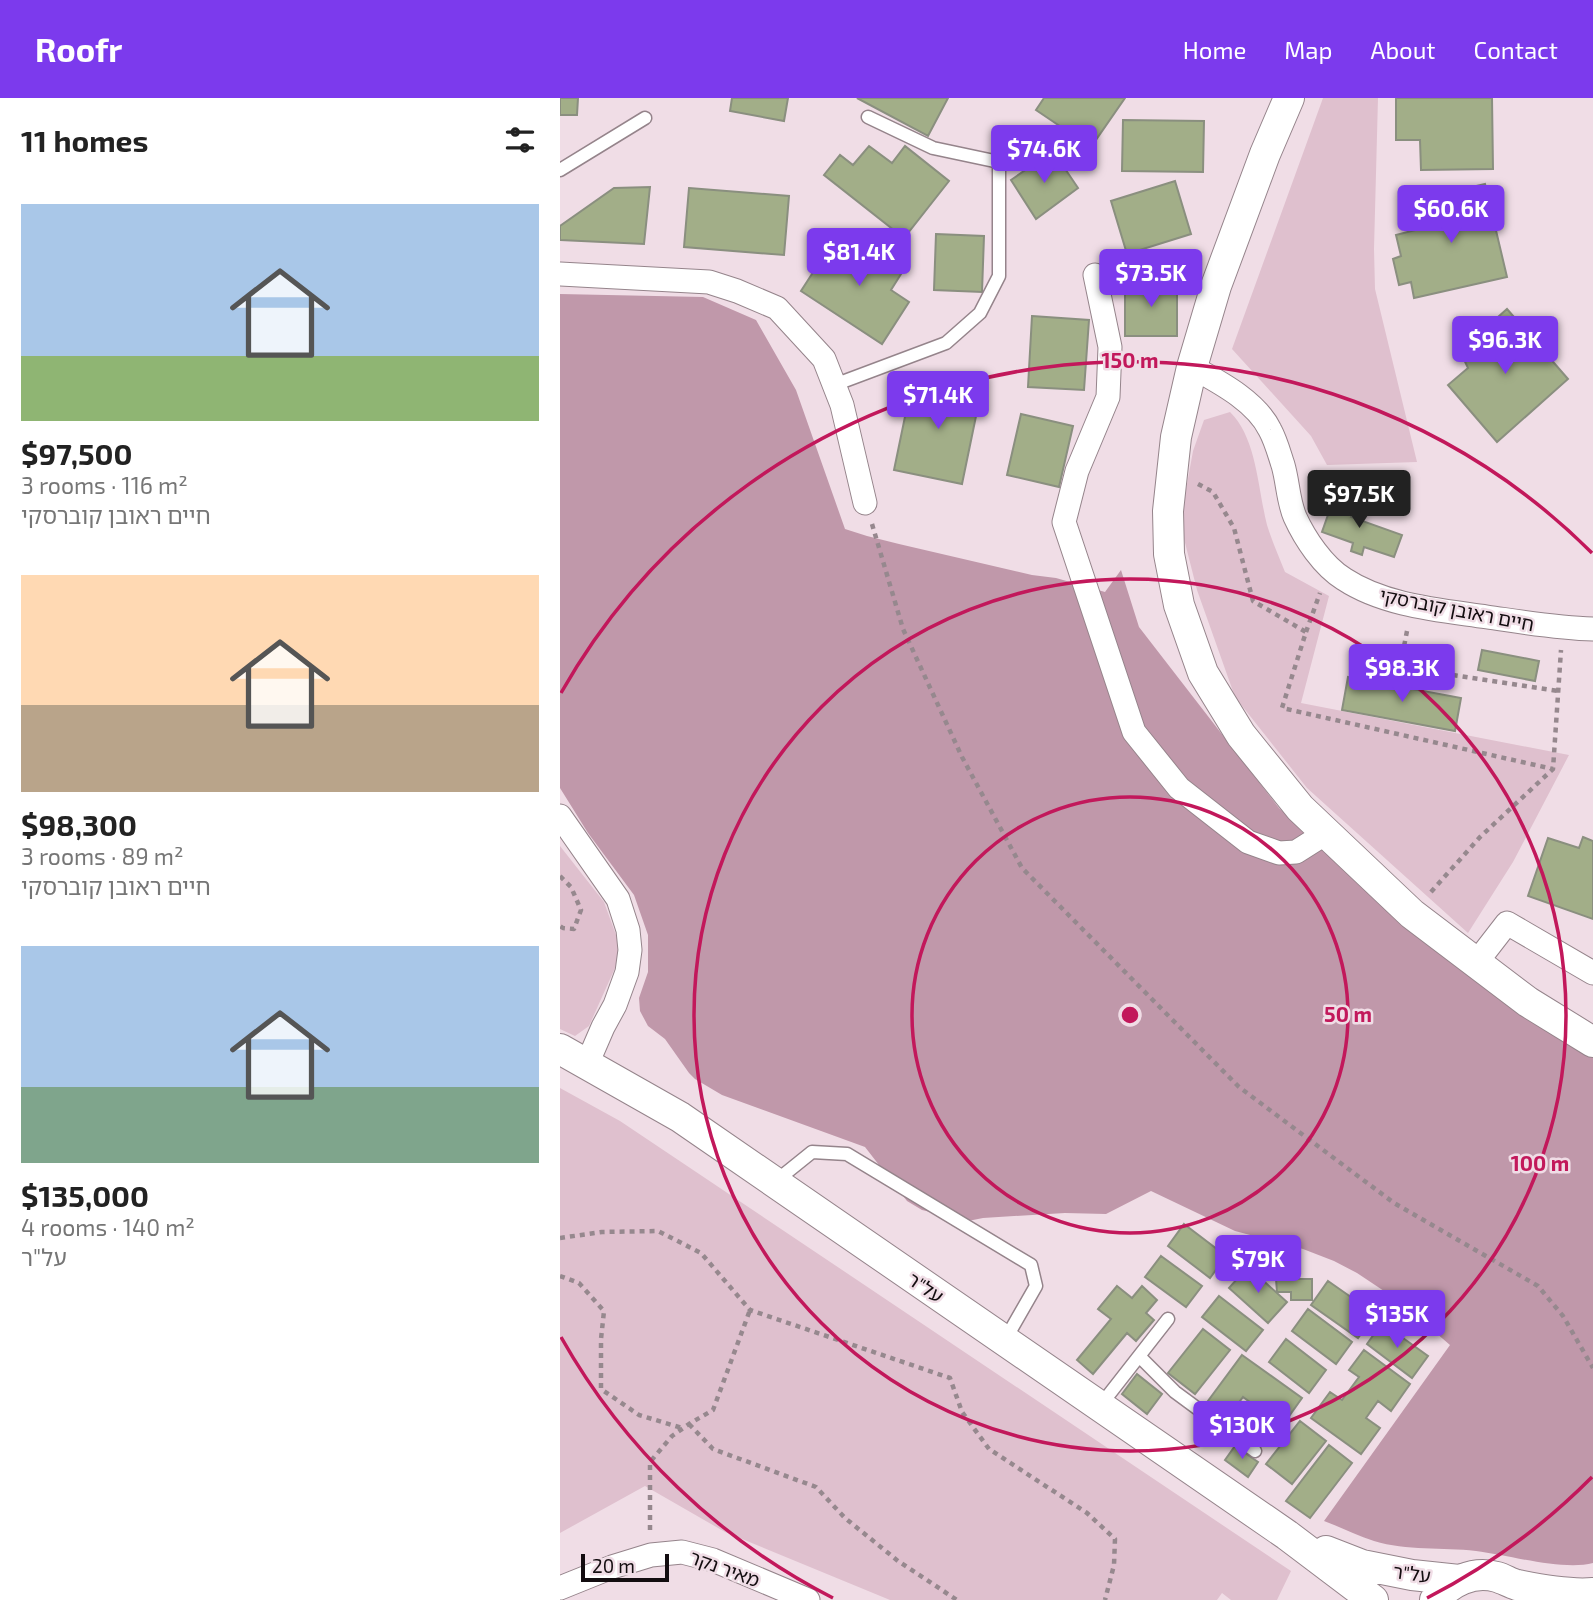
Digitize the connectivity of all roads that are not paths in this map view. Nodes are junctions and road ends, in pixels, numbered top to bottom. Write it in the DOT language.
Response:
graph roads {
  1 [pos="1289,98"];
  2 [pos="867,117"];
  3 [pos="646,118"];
  4 [pos="560,170"];
  5 [pos="560,274"];
  6 [pos="1095,275"];
  7 [pos="1192,367"];
  8 [pos="834,385"];
  9 [pos="865,503"];
  10 [pos="1593,629"];
  11 [pos="560,816"];
  12 [pos="1326,833"];
  13 [pos="1476,963"];
  14 [pos="1593,973"];
  15 [pos="1593,1042"];
  16 [pos="560,1049"];
  17 [pos="587,1064"];
  18 [pos="774,1182"];
  19 [pos="1168,1319"];
  20 [pos="1005,1341"];
  21 [pos="1139,1356"];
  22 [pos="1100,1406"];
  23 [pos="1255,1451"];
  24 [pos="1287,1535"];
  25 [pos="1460,1580"];
  26 [pos="560,1588"];
  27 [pos="1522,1592"];
  28 [pos="1593,1593"];
  29 [pos="808,1600"];
  30 [pos="1373,1600"];
  31 [pos="1435,1600"];
  1 -- 7 [label="street"];
  2 -- 8 [label="lane"];
  3 -- 4 [label="lane"];
  5 -- 8 [label="street"];
  6 -- 12 [label="street"];
  7 -- 10 [label="street, חיים ראובן קוברסקי"];
  7 -- 12 [label="street"];
  8 -- 9 [label="street"];
  11 -- 17 [label="street"];
  12 -- 13 [label="street"];
  13 -- 14 [label="street"];
  13 -- 15 [label="street"];
  16 -- 17 [label="street, על\"ר"];
  17 -- 18 [label="street, על\"ר"];
  18 -- 20 [label="street, על\"ר"];
  18 -- 20 [label="lane"];
  19 -- 21 [label="lane"];
  20 -- 22 [label="street, על\"ר"];
  21 -- 22 [label="lane"];
  21 -- 23 [label="lane"];
  22 -- 24 [label="street, על\"ר"];
  24 -- 25 [label="street, על\"ר"];
  24 -- 30 [label="street, על\"ר"];
  25 -- 27 [label="street, על\"ר"];
  25 -- 31 [label="street"];
  26 -- 29 [label="street, מאיר נקר"];
  27 -- 28 [label="street, על\"ר"];
}
